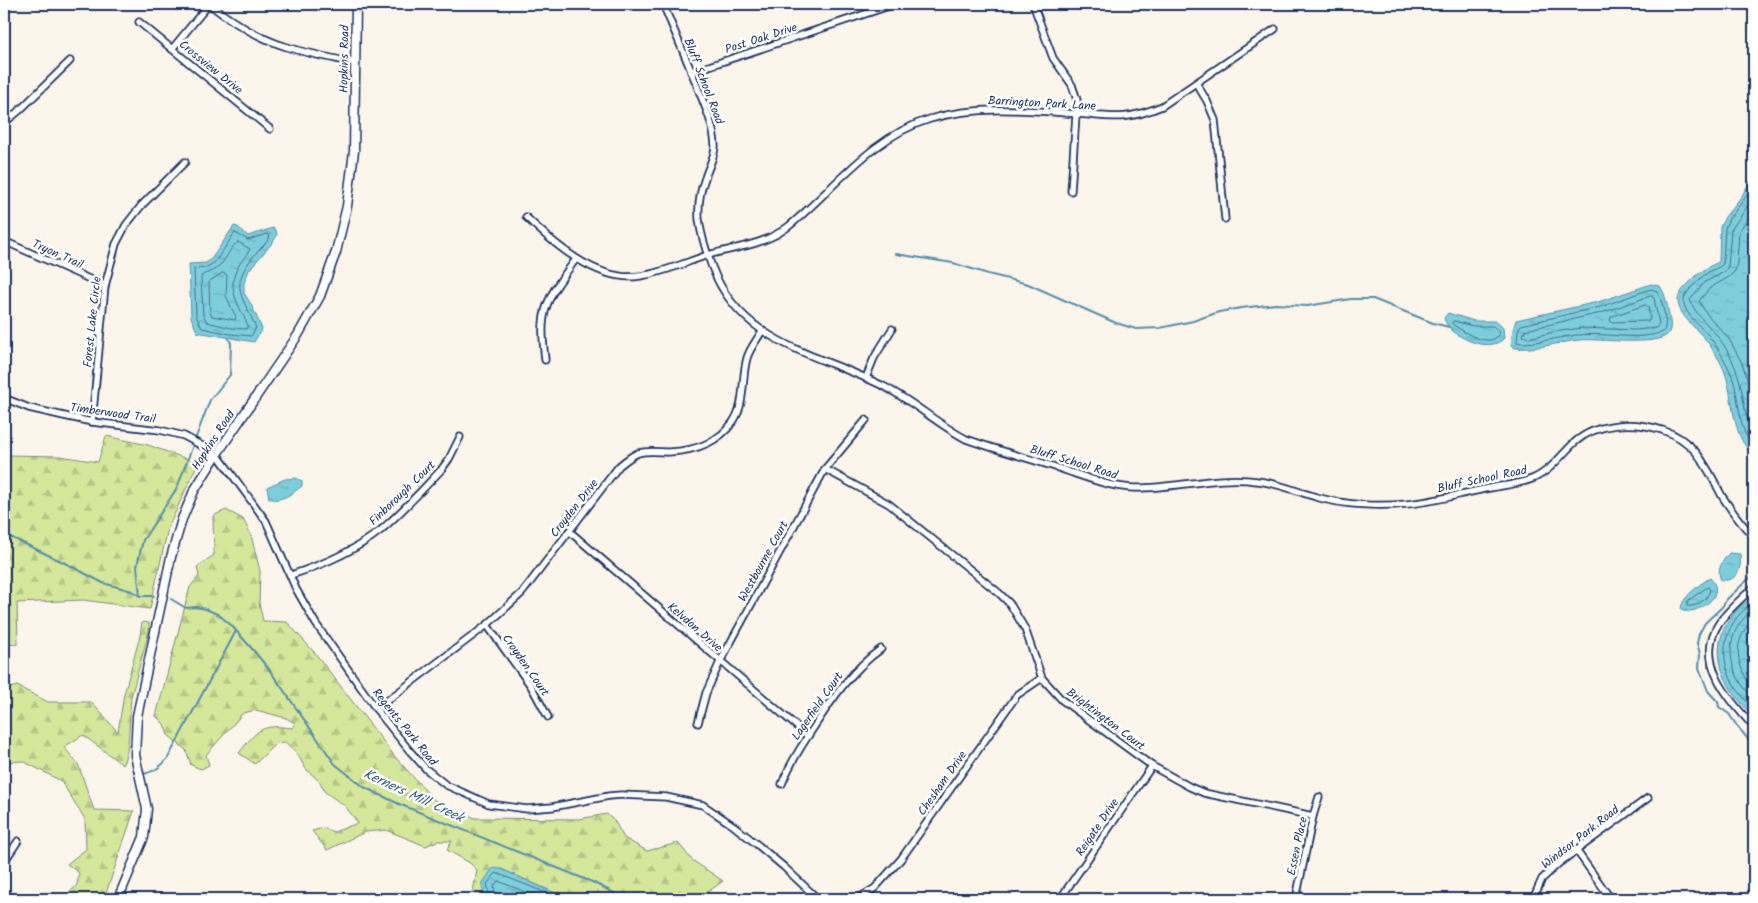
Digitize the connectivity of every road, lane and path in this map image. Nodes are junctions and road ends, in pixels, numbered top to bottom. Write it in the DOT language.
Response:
graph roads {
  1 [pos="209,4"];
  2 [pos="356,4"];
  3 [pos="663,4"];
  4 [pos="895,4"];
  5 [pos="1032,4"];
  6 [pos="139,22"];
  7 [pos="1275,29"];
  8 [pos="172,49"];
  9 [pos="70,61"];
  10 [pos="355,63"];
  11 [pos="692,72"];
  12 [pos="1196,84"];
  13 [pos="1077,114"];
  14 [pos="4,123"];
  15 [pos="270,129"];
  16 [pos="185,162"];
  17 [pos="1071,191"];
  18 [pos="526,217"];
  19 [pos="1225,218"];
  20 [pos="4,241"];
  21 [pos="708,255"];
  22 [pos="576,259"];
  23 [pos="105,286"];
  24 [pos="892,329"];
  25 [pos="762,331"];
  26 [pos="545,360"];
  27 [pos="866,378"];
  28 [pos="4,398"];
  29 [pos="866,420"];
  30 [pos="92,422"];
  31 [pos="460,437"];
  32 [pos="217,454"];
  33 [pos="825,469"];
  34 [pos="570,531"];
  35 [pos="1754,537"];
  36 [pos="291,575"];
  37 [pos="1754,587"];
  38 [pos="487,625"];
  39 [pos="881,649"];
  40 [pos="720,662"];
  41 [pos="1042,678"];
  42 [pos="376,709"];
  43 [pos="548,717"];
  44 [pos="698,723"];
  45 [pos="1754,727"];
  46 [pos="808,736"];
  47 [pos="1152,766"];
  48 [pos="782,784"];
  49 [pos="1318,797"];
  50 [pos="1648,798"];
  51 [pos="1313,816"];
  52 [pos="18,841"];
  53 [pos="1576,850"];
  54 [pos="4,862"];
  55 [pos="118,899"];
  56 [pos="818,899"];
  57 [pos="857,899"];
  58 [pos="1060,899"];
  59 [pos="1296,899"];
  60 [pos="1533,899"];
  61 [pos="1611,899"];
  1 -- 8 [label="street"];
  1 -- 10 [label="street"];
  2 -- 10 [label="main road, Hopkins Road"];
  3 -- 11 [label="street, Bluff School Road"];
  4 -- 11 [label="street, Post Oak Drive"];
  5 -- 13 [label="street"];
  6 -- 8 [label="street, Crossview Drive"];
  7 -- 12 [label="street, Barrington Park Lane"];
  8 -- 15 [label="street, Crossview Drive"];
  9 -- 14 [label="street"];
  10 -- 32 [label="main road, Hopkins Road"];
  11 -- 21 [label="street, Bluff School Road"];
  12 -- 13 [label="street, Barrington Park Lane"];
  12 -- 19 [label="street"];
  13 -- 17 [label="street"];
  13 -- 21 [label="street, Barrington Park Lane"];
  16 -- 23 [label="street, Forest Lake Circle"];
  18 -- 22 [label="street, Barrington Park Lane"];
  20 -- 23 [label="street, Tryon Trail"];
  21 -- 22 [label="street, Barrington Park Lane"];
  21 -- 25 [label="street, Bluff School Road"];
  22 -- 26 [label="street"];
  23 -- 30 [label="street, Forest Lake Circle"];
  24 -- 27 [label="street"];
  25 -- 27 [label="street, Bluff School Road"];
  25 -- 34 [label="street, Croyden Drive"];
  27 -- 35 [label="street, Bluff School Road"];
  28 -- 30 [label="street, Timberwood Trail"];
  29 -- 33 [label="street, Westbourne Court"];
  30 -- 32 [label="street, Timberwood Trail"];
  31 -- 36 [label="street, Finborough Court"];
  32 -- 36 [label="street, Regents Park Road"];
  32 -- 55 [label="main road, Hopkins Road"];
  33 -- 40 [label="street, Westbourne Court"];
  33 -- 41 [label="street, Brightington Court"];
  34 -- 38 [label="street, Croyden Drive"];
  34 -- 40 [label="street, Kelvdon Drive"];
  36 -- 42 [label="street, Regents Park Road"];
  37 -- 45 [label="street"];
  38 -- 42 [label="street, Croyden Drive"];
  38 -- 43 [label="street, Croyden Court"];
  39 -- 46 [label="street, Lagerfield Court"];
  40 -- 44 [label="street, Westbourne Court"];
  40 -- 46 [label="street, Kelvdon Drive"];
  41 -- 47 [label="street, Brightington Court"];
  41 -- 57 [label="street, Chesham Drive"];
  42 -- 56 [label="street, Regents Park Road"];
  46 -- 48 [label="street, Lagerfield Court"];
  47 -- 51 [label="street, Brightington Court"];
  47 -- 58 [label="street, Reigate Drive"];
  49 -- 51 [label="street, Essen Place"];
  50 -- 53 [label="street, Windsor Park Road"];
  51 -- 59 [label="street, Essen Place"];
  52 -- 54 [label="street"];
  53 -- 60 [label="street, Windsor Park Road"];
  53 -- 61 [label="street"];
}
